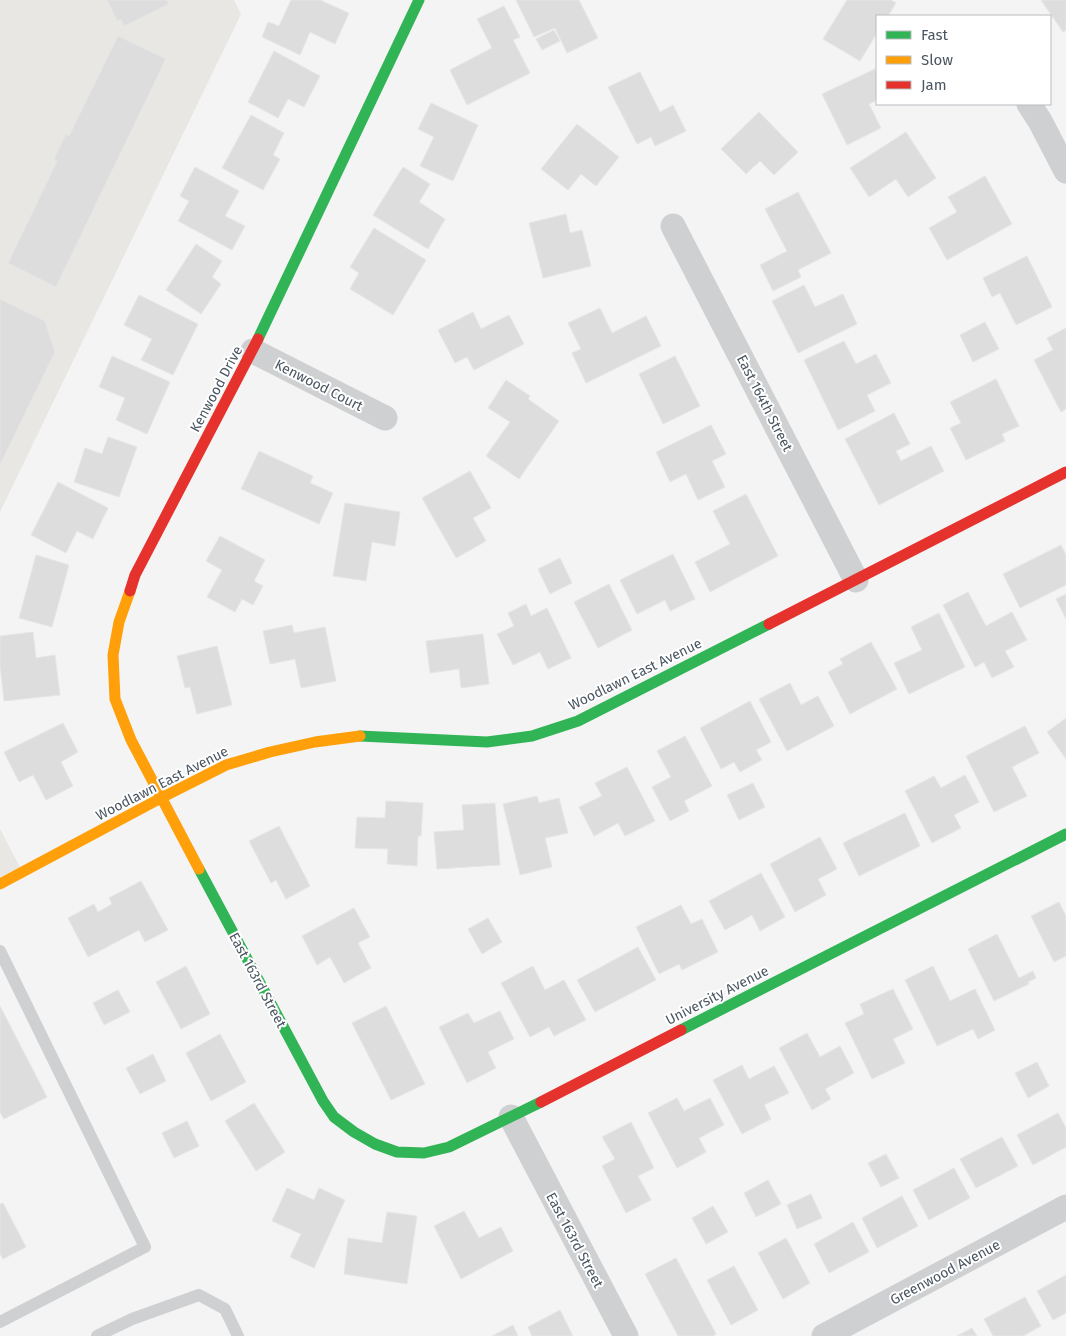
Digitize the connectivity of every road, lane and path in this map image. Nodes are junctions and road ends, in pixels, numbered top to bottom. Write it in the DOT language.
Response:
graph roads {
  1 [pos="419,0"];
  2 [pos="1030,105"];
  3 [pos="1066,171"];
  4 [pos="673,226"];
  5 [pos="253,351"];
  6 [pos="385,418"];
  7 [pos="1066,472"];
  8 [pos="856,580"];
  9 [pos="161,798"];
  10 [pos="1066,834"];
  11 [pos="0,884"];
  12 [pos="1,955"];
  13 [pos="511,1117"];
  14 [pos="375,1144"];
  15 [pos="1066,1207"];
  16 [pos="0,1322"];
  17 [pos="97,1336"];
  18 [pos="238,1336"];
  19 [pos="626,1336"];
  20 [pos="824,1336"];
  1 -- 5 [label="street, Kenwood Drive"];
  2 -- 3 [label="street"];
  4 -- 8 [label="street, East 164th Street"];
  5 -- 6 [label="street, Kenwood Court"];
  5 -- 9 [label="street, Kenwood Drive"];
  7 -- 8 [label="street, Woodlawn East Avenue"];
  8 -- 9 [label="street, Woodlawn East Avenue"];
  9 -- 11 [label="street, Woodlawn East Avenue"];
  9 -- 14 [label="street, East 163rd Street"];
  10 -- 13 [label="street, University Avenue"];
  12 -- 16 [label="lane"];
  13 -- 14 [label="street, University Avenue"];
  13 -- 19 [label="street, East 163rd Street"];
  15 -- 20 [label="street, Greenwood Avenue"];
  17 -- 18 [label="lane"];
}
